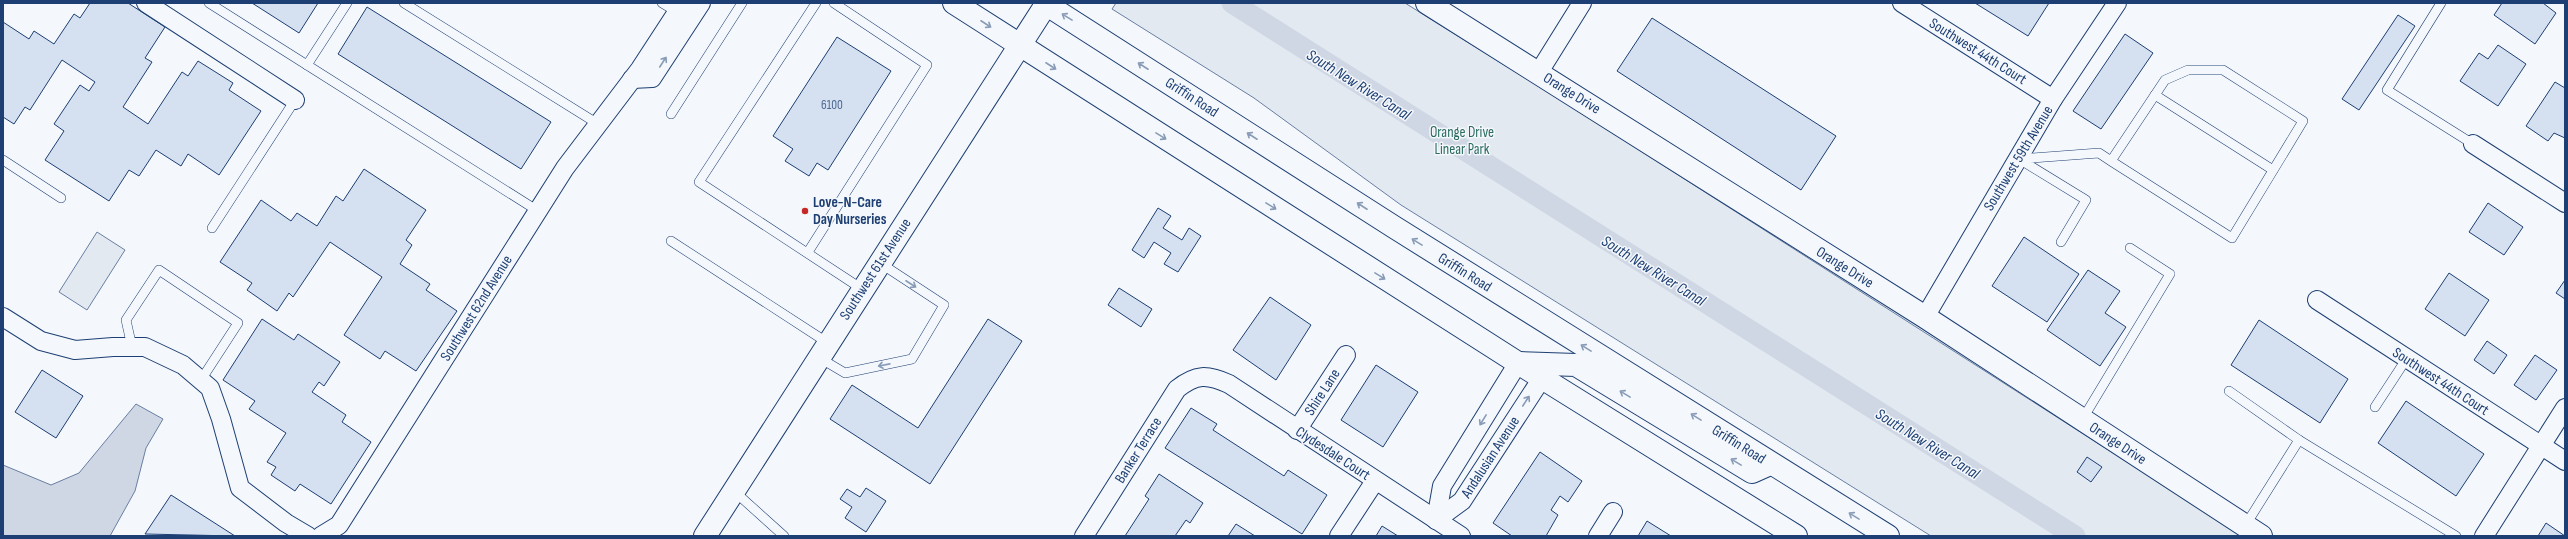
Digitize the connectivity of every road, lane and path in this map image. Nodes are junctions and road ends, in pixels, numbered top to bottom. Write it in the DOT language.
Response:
graph roads {
  1 [pos="146,3"];
  2 [pos="209,3"];
  3 [pos="347,3"];
  4 [pos="404,3"];
  5 [pos="701,3"];
  6 [pos="742,3"];
  7 [pos="816,3"];
  8 [pos="834,3"];
  9 [pos="954,3"];
  10 [pos="1046,3"];
  11 [pos="1429,3"];
  12 [pos="1582,3"];
  13 [pos="1902,3"];
  14 [pos="2441,3"];
  15 [pos="2115,4"];
  16 [pos="674,6"];
  17 [pos="1019,45"];
  18 [pos="307,65"];
  19 [pos="1539,72"];
  20 [pos="632,80"];
  21 [pos="2155,95"];
  22 [pos="2053,99"];
  23 [pos="295,100"];
  24 [pos="672,114"];
  25 [pos="598,124"];
  26 [pos="2473,144"];
  27 [pos="2018,159"];
  28 [pos="3,160"];
  29 [pos="2111,161"];
  30 [pos="2273,170"];
  31 [pos="61,198"];
  32 [pos="2565,203"];
  33 [pos="538,211"];
  34 [pos="212,228"];
  35 [pos="671,241"];
  36 [pos="2061,242"];
  37 [pos="2130,248"];
  38 [pos="808,252"];
  39 [pos="879,263"];
  40 [pos="862,290"];
  41 [pos="2317,300"];
  42 [pos="3,317"];
  43 [pos="1925,317"];
  44 [pos="132,347"];
  45 [pos="823,350"];
  46 [pos="1346,355"];
  47 [pos="2407,358"];
  48 [pos="1518,363"];
  49 [pos="1203,377"];
  50 [pos="1542,378"];
  51 [pos="201,380"];
  52 [pos="2229,391"];
  53 [pos="2375,407"];
  54 [pos="2565,408"];
  55 [pos="2082,420"];
  56 [pos="1297,430"];
  57 [pos="2299,440"];
  58 [pos="2541,446"];
  59 [pos="2565,461"];
  60 [pos="1770,464"];
  61 [pos="1375,481"];
  62 [pos="734,491"];
  63 [pos="1613,512"];
  64 [pos="1436,520"];
  65 [pos="2253,531"];
  66 [pos="308,536"];
  67 [pos="322,536"];
  68 [pos="705,536"];
  69 [pos="784,536"];
  70 [pos="1084,536"];
  71 [pos="1339,536"];
  72 [pos="1461,536"];
  73 [pos="1598,536"];
  74 [pos="1796,536"];
  75 [pos="1888,536"];
  76 [pos="2456,536"];
  77 [pos="2484,536"];
  1 -- 23 [label="street"];
  2 -- 18 [label="lane"];
  3 -- 18 [label="lane"];
  4 -- 25 [label="lane"];
  20 -- 5 [label="street, one-way"];
  6 -- 24 [label="lane"];
  7 -- 38 [label="lane"];
  8 -- 38 [label="lane"];
  9 -- 17 [label="main road, one-way"];
  10 -- 17 [label="main road, Southwest 61st Avenue"];
  60 -- 10 [label="main road, Griffin Road, one-way"];
  11 -- 19 [label="main road, Orange Drive"];
  12 -- 19 [label="street"];
  13 -- 22 [label="street, Southwest 44th Court"];
  14 -- 26 [label="lane"];
  15 -- 22 [label="street, Southwest 59th Avenue"];
  16 -- 20 [label="street, Southwest 62nd Avenue"];
  17 -- 39 [label="main road, Southwest 61st Avenue"];
  17 -- 48 [label="main road, one-way"];
  18 -- 33 [label="lane"];
  19 -- 43 [label="main road, Orange Drive"];
  20 -- 25 [label="street, Southwest 62nd Avenue"];
  21 -- 29 [label="lane"];
  21 -- 30 [label="lane"];
  21 -- 30 [label="lane"];
  22 -- 27 [label="street, Southwest 59th Avenue"];
  23 -- 34 [label="lane"];
  25 -- 33 [label="street, Southwest 62nd Avenue"];
  26 -- 32 [label="street"];
  27 -- 29 [label="lane"];
  27 -- 36 [label="lane"];
  27 -- 43 [label="street, Southwest 59th Avenue"];
  28 -- 31 [label="lane"];
  29 -- 30 [label="lane"];
  33 -- 67 [label="street, Southwest 62nd Avenue"];
  35 -- 45 [label="lane"];
  37 -- 55 [label="lane"];
  38 -- 40 [label="lane"];
  39 -- 40 [label="main road, Southwest 61st Avenue"];
  39 -- 45 [label="lane, one-way"];
  40 -- 45 [label="main road, Southwest 61st Avenue"];
  41 -- 47 [label="street, Southwest 44th Court"];
  42 -- 44 [label="street"];
  43 -- 55 [label="main road, Orange Drive"];
  44 -- 51 [label="street"];
  44 -- 51 [label="lane"];
  45 -- 62 [label="main road, Southwest 61st Avenue"];
  46 -- 56 [label="street, Shire Lane"];
  47 -- 53 [label="lane"];
  47 -- 58 [label="street, Southwest 44th Court"];
  48 -- 50 [label="main road"];
  60 -- 48 [label="main road, one-way"];
  48 -- 64 [label="street, Andalusian Avenue, one-way"];
  49 -- 56 [label="street, Clydesdale Court"];
  49 -- 70 [label="street, Banker Terrace"];
  64 -- 50 [label="street, Andalusian Avenue, one-way"];
  50 -- 74 [label="main road"];
  51 -- 66 [label="street"];
  52 -- 57 [label="lane"];
  54 -- 58 [label="street"];
  55 -- 65 [label="main road, Orange Drive"];
  56 -- 61 [label="street, Clydesdale Court"];
  57 -- 65 [label="lane"];
  57 -- 76 [label="lane"];
  58 -- 59 [label="street, Southwest 44th Court"];
  58 -- 77 [label="street"];
  75 -- 60 [label="main road, Griffin Road, one-way"];
  61 -- 64 [label="street, Clydesdale Court"];
  61 -- 71 [label="street"];
  62 -- 68 [label="main road, Southwest 61st Avenue"];
  62 -- 69 [label="lane"];
  63 -- 73 [label="street"];
  64 -- 72 [label="street, Clydesdale Court"];
}
